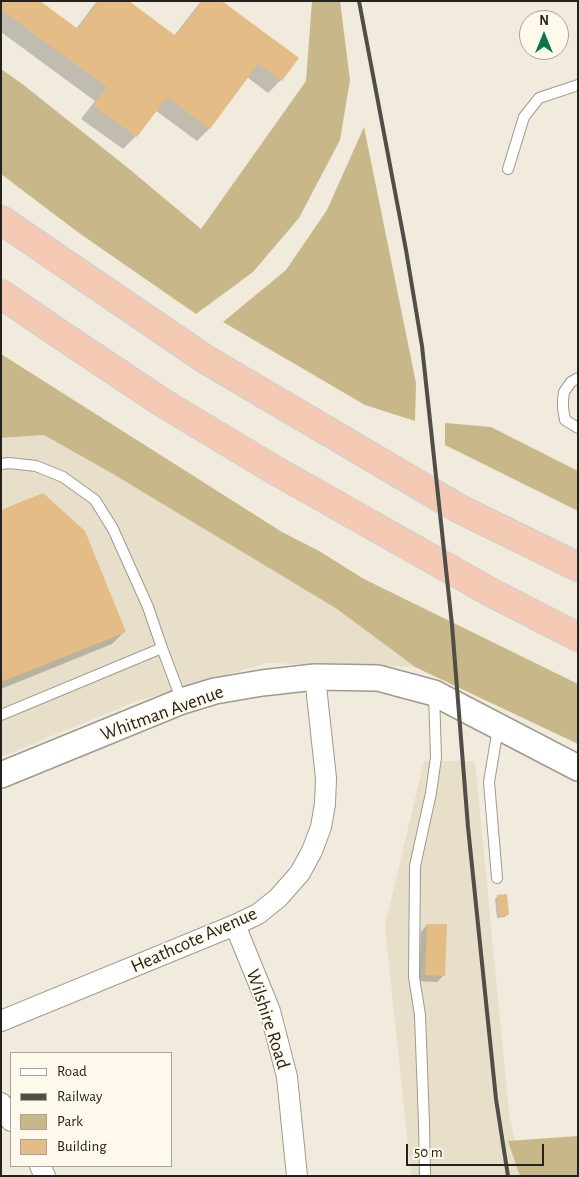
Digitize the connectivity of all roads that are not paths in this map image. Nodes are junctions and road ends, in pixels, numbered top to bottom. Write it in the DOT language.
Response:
graph roads {
  1 [pos="578,85"];
  2 [pos="508,169"];
  3 [pos="1,220"];
  4 [pos="1,294"];
  5 [pos="578,378"];
  6 [pos="578,428"];
  7 [pos="1,464"];
  8 [pos="578,567"];
  9 [pos="578,637"];
  10 [pos="162,648"];
  11 [pos="315,677"];
  12 [pos="434,693"];
  13 [pos="182,701"];
  14 [pos="1,715"];
  15 [pos="499,727"];
  16 [pos="578,768"];
  17 [pos="1,775"];
  18 [pos="498,878"];
  19 [pos="234,925"];
  20 [pos="1,1021"];
  21 [pos="1,1103"];
  22 [pos="10,1119"];
  23 [pos="297,1176"];
  24 [pos="425,1176"];
  1 -- 2 [label="lane"];
  3 -- 8 [label="highway"];
  4 -- 9 [label="highway"];
  5 -- 6 [label="lane"];
  7 -- 10 [label="lane"];
  10 -- 13 [label="lane"];
  10 -- 14 [label="lane"];
  11 -- 12 [label="street, Whitman Avenue"];
  11 -- 13 [label="street, Whitman Avenue"];
  11 -- 19 [label="street, Heathcote Avenue"];
  12 -- 15 [label="street, Whitman Avenue"];
  12 -- 24 [label="lane"];
  13 -- 17 [label="street, Whitman Avenue"];
  15 -- 16 [label="street, Whitman Avenue"];
  15 -- 18 [label="lane"];
  19 -- 20 [label="street, Heathcote Avenue"];
  19 -- 23 [label="street, Wilshire Road"];
  21 -- 22 [label="street"];
}
